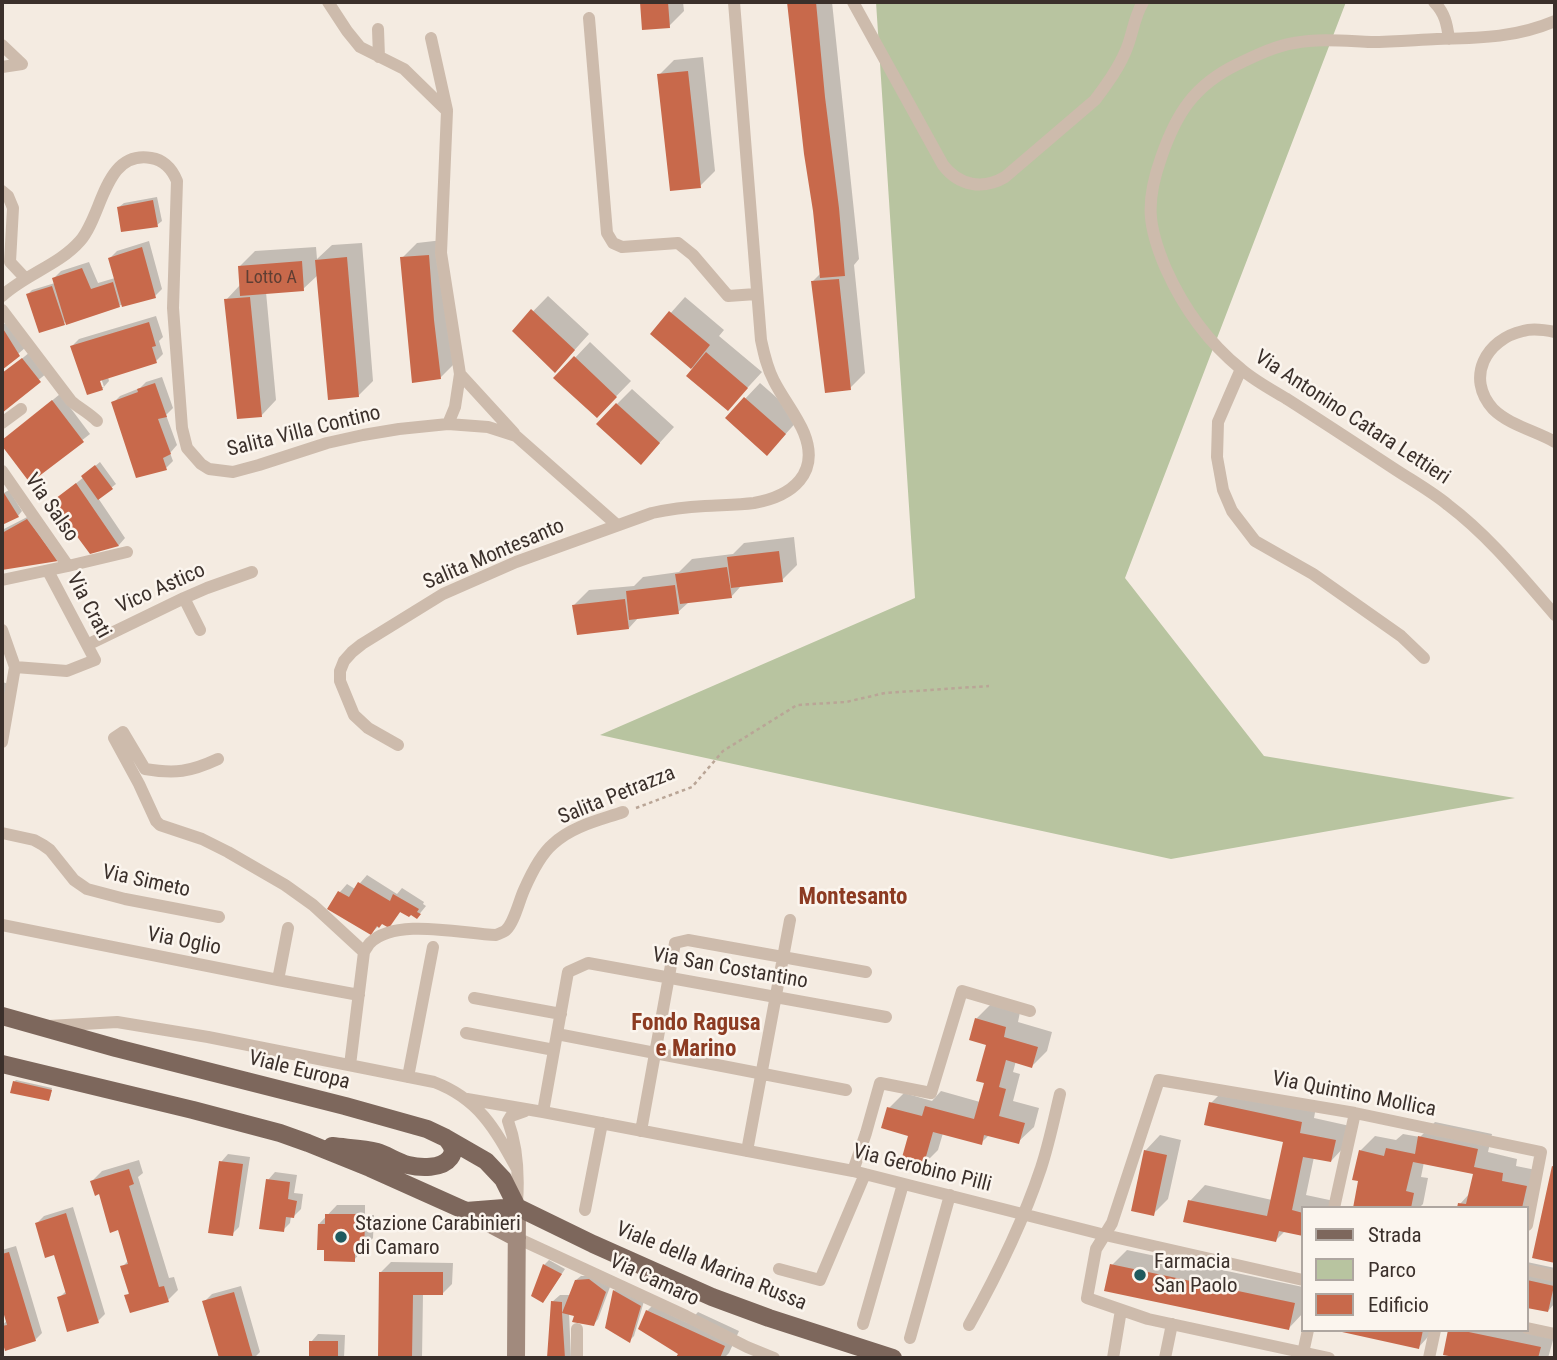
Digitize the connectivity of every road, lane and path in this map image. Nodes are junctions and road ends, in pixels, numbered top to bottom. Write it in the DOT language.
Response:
graph roads {
  1 [pos="328,2"];
  2 [pos="734,2"];
  3 [pos="853,2"];
  4 [pos="1143,2"];
  5 [pos="1434,2"];
  6 [pos="589,18"];
  7 [pos="1555,21"];
  8 [pos="378,29"];
  9 [pos="431,38"];
  10 [pos="1449,39"];
  11 [pos="2,45"];
  12 [pos="379,57"];
  13 [pos="2,67"];
  14 [pos="447,111"];
  15 [pos="2,191"];
  16 [pos="6,258"];
  17 [pos="25,278"];
  18 [pos="756,294"];
  19 [pos="2,296"];
  20 [pos="2,310"];
  21 [pos="1555,331"];
  22 [pos="1241,369"];
  23 [pos="460,374"];
  24 [pos="21,409"];
  25 [pos="97,421"];
  26 [pos="2,423"];
  27 [pos="449,424"];
  28 [pos="516,436"];
  29 [pos="1555,442"];
  30 [pos="2,471"];
  31 [pos="617,525"];
  32 [pos="127,552"];
  33 [pos="68,566"];
  34 [pos="48,571"];
  35 [pos="252,572"];
  36 [pos="2,580"];
  37 [pos="184,598"];
  38 [pos="1555,615"];
  39 [pos="2,629"];
  40 [pos="200,630"];
  41 [pos="87,645"];
  42 [pos="1424,658"];
  43 [pos="10,674"];
  44 [pos="989,686"];
  45 [pos="2,742"];
  46 [pos="398,745"];
  47 [pos="218,759"];
  48 [pos="623,812"];
  49 [pos="2,833"];
  50 [pos="219,917"];
  51 [pos="790,920"];
  52 [pos="2,925"];
  53 [pos="288,928"];
  54 [pos="433,947"];
  55 [pos="364,952"];
  56 [pos="783,957"];
  57 [pos="866,972"];
  58 [pos="669,978"];
  59 [pos="278,980"];
  60 [pos="359,995"];
  61 [pos="775,997"];
  62 [pos="474,998"];
  63 [pos="1030,1011"];
  64 [pos="561,1014"];
  65 [pos="2,1016"];
  66 [pos="886,1017"];
  67 [pos="42,1026"];
  68 [pos="466,1033"];
  69 [pos="557,1034"];
  70 [pos="554,1050"];
  71 [pos="655,1053"];
  72 [pos="2,1064"];
  73 [pos="350,1065"];
  74 [pos="761,1074"];
  75 [pos="408,1077"];
  76 [pos="846,1090"];
  77 [pos="1060,1094"];
  78 [pos="467,1100"];
  79 [pos="529,1110"];
  80 [pos="543,1112"];
  81 [pos="1355,1113"];
  82 [pos="602,1123"];
  83 [pos="641,1131"];
  84 [pos="446,1138"];
  85 [pos="308,1143"];
  86 [pos="747,1151"];
  87 [pos="517,1169"];
  88 [pos="859,1173"];
  89 [pos="902,1184"];
  90 [pos="950,1195"];
  91 [pos="1334,1206"];
  92 [pos="517,1207"];
  93 [pos="585,1210"];
  94 [pos="466,1211"];
  95 [pos="1023,1214"];
  96 [pos="1529,1215"];
  97 [pos="1105,1236"];
  98 [pos="517,1238"];
  99 [pos="779,1269"];
  100 [pos="1529,1270"];
  101 [pos="1555,1276"];
  102 [pos="1302,1280"];
  103 [pos="1121,1310"];
  104 [pos="863,1324"];
  105 [pos="1172,1324"];
  106 [pos="969,1325"];
  107 [pos="1529,1328"];
  108 [pos="577,1329"];
  109 [pos="1308,1332"];
  110 [pos="1435,1332"];
  111 [pos="1555,1334"];
  112 [pos="910,1338"];
  113 [pos="1279,1353"];
  114 [pos="1303,1353"];
  115 [pos="767,1357"];
  116 [pos="516,1358"];
  117 [pos="577,1358"];
  118 [pos="893,1358"];
  119 [pos="1113,1358"];
  120 [pos="1165,1358"];
  121 [pos="1329,1358"];
  122 [pos="1429,1358"];
  1 -- 12 [label="street"];
  2 -- 18 [label="street"];
  3 -- 4 [label="street"];
  5 -- 10 [label="street"];
  6 -- 18 [label="street"];
  7 -- 10 [label="street, Via Antonino Catara Lettieri"];
  8 -- 12 [label="street"];
  9 -- 14 [label="street"];
  10 -- 22 [label="street, Via Antonino Catara Lettieri"];
  11 -- 13 [label="street"];
  12 -- 14 [label="street"];
  14 -- 23 [label="street"];
  15 -- 16 [label="street"];
  16 -- 17 [label="street"];
  17 -- 19 [label="street, Salita Villa Contino"];
  17 -- 27 [label="street, Salita Villa Contino"];
  18 -- 31 [label="street"];
  20 -- 25 [label="street"];
  21 -- 29 [label="street"];
  22 -- 38 [label="street, Via Antonino Catara Lettieri"];
  22 -- 42 [label="street"];
  23 -- 27 [label="street"];
  23 -- 28 [label="street"];
  24 -- 26 [label="street"];
  27 -- 28 [label="street, Salita Villa Contino"];
  28 -- 31 [label="street, Salita Villa Contino"];
  30 -- 33 [label="street, Via Salso"];
  31 -- 46 [label="street, Salita Montesanto"];
  32 -- 33 [label="street"];
  33 -- 34 [label="street"];
  34 -- 36 [label="street"];
  34 -- 41 [label="street, Via Crati"];
  35 -- 37 [label="street, Vico Astico"];
  37 -- 40 [label="street"];
  37 -- 41 [label="street, Vico Astico"];
  39 -- 43 [label="street"];
  41 -- 43 [label="street, Via Crati"];
  43 -- 45 [label="street"];
  44 -- 48 [label="path, Salita Petrazza"];
  47 -- 55 [label="street"];
  48 -- 55 [label="street, Salita Petrazza"];
  49 -- 50 [label="street, Via Simeto"];
  51 -- 56 [label="street"];
  52 -- 59 [label="street, Via Oglio"];
  53 -- 59 [label="street"];
  54 -- 75 [label="street"];
  55 -- 60 [label="street"];
  56 -- 57 [label="street"];
  56 -- 58 [label="street"];
  56 -- 61 [label="street"];
  58 -- 61 [label="street, Via San Costantino"];
  58 -- 64 [label="street, Via San Costantino"];
  58 -- 71 [label="street"];
  59 -- 60 [label="street, Via Oglio"];
  60 -- 73 [label="street"];
  61 -- 66 [label="street, Via San Costantino"];
  61 -- 74 [label="street"];
  62 -- 64 [label="street"];
  63 -- 88 [label="street"];
  64 -- 69 [label="street"];
  65 -- 67 [label="main road, Viale Europa"];
  67 -- 73 [label="street, Viale Europa"];
  67 -- 84 [label="main road, Viale Europa"];
  68 -- 70 [label="street"];
  69 -- 70 [label="street"];
  69 -- 71 [label="street"];
  70 -- 80 [label="street"];
  71 -- 74 [label="street"];
  71 -- 83 [label="street"];
  72 -- 85 [label="main road"];
  73 -- 75 [label="street, Viale Europa"];
  74 -- 76 [label="street"];
  74 -- 86 [label="street"];
  75 -- 78 [label="street, Viale Europa"];
  77 -- 95 [label="street"];
  78 -- 79 [label="street, Via Gerobino Pilli"];
  78 -- 87 [label="street"];
  79 -- 80 [label="street, Via Gerobino Pilli"];
  79 -- 87 [label="street"];
  80 -- 82 [label="street, Via Gerobino Pilli"];
  81 -- 91 [label="street"];
  81 -- 96 [label="street, Via Quintino Mollica"];
  81 -- 97 [label="street, Via Quintino Mollica"];
  82 -- 83 [label="street, Via Gerobino Pilli"];
  82 -- 93 [label="street"];
  83 -- 86 [label="street, Via Gerobino Pilli"];
  84 -- 85 [label="main road"];
  84 -- 92 [label="main road, Viale Europa"];
  85 -- 94 [label="main road"];
  86 -- 88 [label="street, Via Gerobino Pilli"];
  87 -- 92 [label="street"];
  88 -- 89 [label="street, Via Gerobino Pilli"];
  88 -- 99 [label="street"];
  89 -- 90 [label="street, Via Gerobino Pilli"];
  89 -- 104 [label="street"];
  90 -- 95 [label="street, Via Gerobino Pilli"];
  90 -- 112 [label="street"];
  92 -- 94 [label="main road"];
  92 -- 98 [label="main road"];
  92 -- 118 [label="main road, Viale della Marina Russa"];
  94 -- 98 [label="main road"];
  95 -- 97 [label="street, Via Gerobino Pilli"];
  95 -- 106 [label="street"];
  97 -- 102 [label="street, Via Gerobino Pilli"];
  97 -- 103 [label="street"];
  98 -- 115 [label="street, Via Camaro"];
  98 -- 116 [label="main road"];
  100 -- 101 [label="street"];
  103 -- 105 [label="street"];
  103 -- 119 [label="street"];
  105 -- 113 [label="street"];
  105 -- 120 [label="street"];
  107 -- 111 [label="street"];
  108 -- 117 [label="street"];
  109 -- 114 [label="street"];
  110 -- 122 [label="street"];
  113 -- 114 [label="street"];
  114 -- 121 [label="street"];
}
